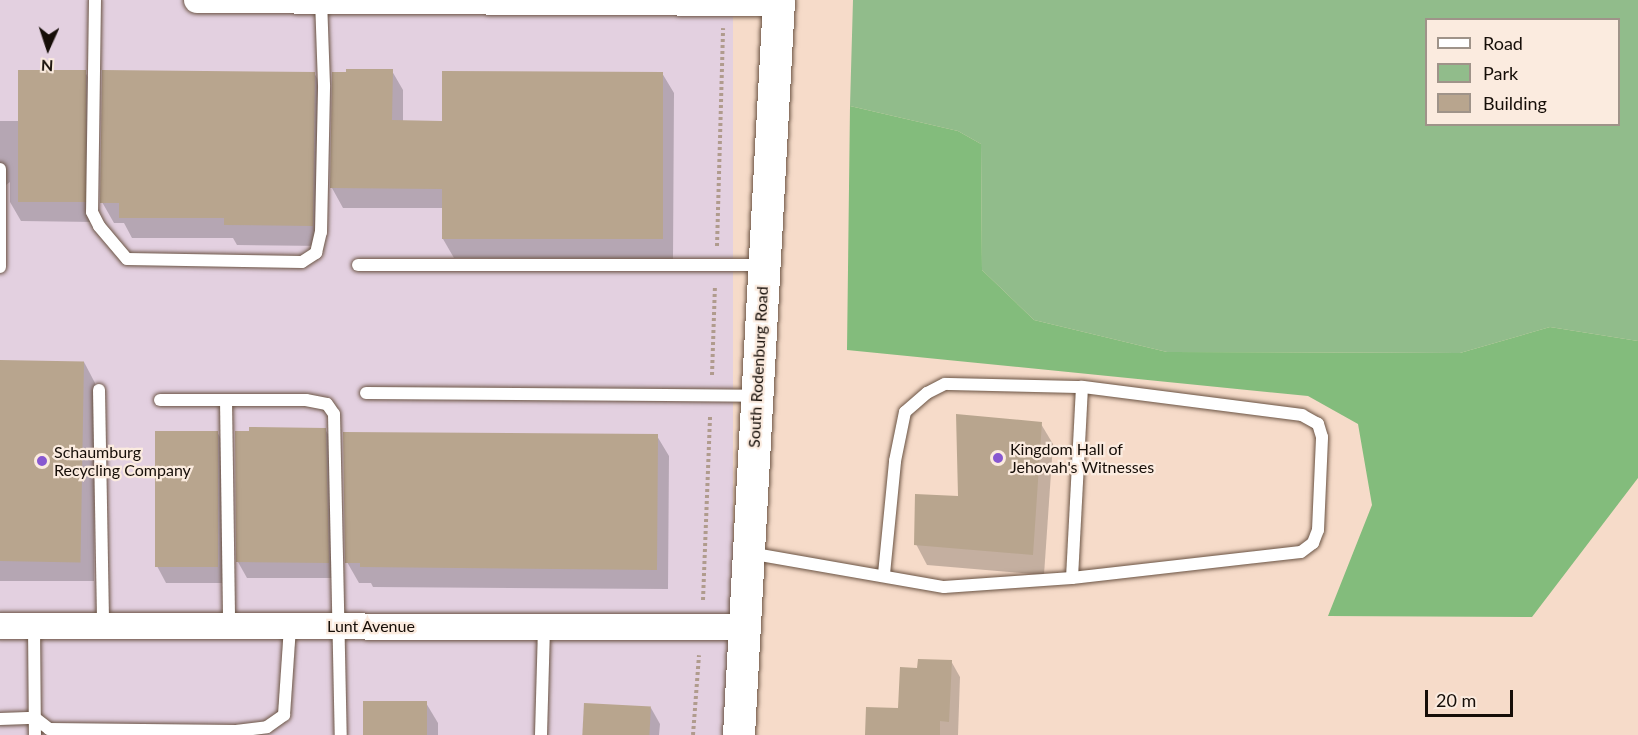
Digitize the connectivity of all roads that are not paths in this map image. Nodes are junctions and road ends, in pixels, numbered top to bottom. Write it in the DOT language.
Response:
graph roads {
  1 [pos="94,0"];
  2 [pos="197,0"];
  3 [pos="321,1"];
  4 [pos="409,1"];
  5 [pos="779,2"];
  6 [pos="0,169"];
  7 [pos="358,265"];
  8 [pos="764,265"];
  9 [pos="0,267"];
  10 [pos="1082,387"];
  11 [pos="99,390"];
  12 [pos="366,393"];
  13 [pos="756,396"];
  14 [pos="160,400"];
  15 [pos="226,400"];
  16 [pos="747,553"];
  17 [pos="884,574"];
  18 [pos="1072,578"];
  19 [pos="0,626"];
  20 [pos="34,626"];
  21 [pos="103,626"];
  22 [pos="229,626"];
  23 [pos="290,626"];
  24 [pos="341,626"];
  25 [pos="544,626"];
  26 [pos="743,627"];
  27 [pos="35,718"];
  28 [pos="0,719"];
  29 [pos="35,735"];
  30 [pos="341,735"];
  31 [pos="541,735"];
  32 [pos="739,735"];
  1 -- 3 [label="lane"];
  2 -- 3 [label="street"];
  3 -- 4 [label="street"];
  4 -- 5 [label="street"];
  5 -- 8 [label="street, South Rodenburg Road"];
  6 -- 9 [label="lane"];
  7 -- 8 [label="lane"];
  8 -- 13 [label="street, South Rodenburg Road"];
  10 -- 17 [label="lane"];
  10 -- 18 [label="lane"];
  10 -- 18 [label="lane"];
  11 -- 21 [label="lane"];
  12 -- 13 [label="lane"];
  13 -- 16 [label="street, South Rodenburg Road"];
  14 -- 15 [label="lane"];
  15 -- 22 [label="lane"];
  15 -- 24 [label="lane"];
  16 -- 17 [label="lane"];
  16 -- 26 [label="street, South Rodenburg Road"];
  17 -- 18 [label="lane"];
  19 -- 20 [label="street, Lunt Avenue"];
  20 -- 21 [label="street, Lunt Avenue"];
  20 -- 27 [label="lane"];
  21 -- 22 [label="street, Lunt Avenue"];
  22 -- 23 [label="street, Lunt Avenue"];
  23 -- 24 [label="street, Lunt Avenue"];
  23 -- 27 [label="lane"];
  24 -- 25 [label="street, Lunt Avenue"];
  24 -- 30 [label="lane"];
  25 -- 26 [label="street, Lunt Avenue"];
  25 -- 31 [label="lane"];
  26 -- 32 [label="street, South Rodenburg Road"];
  27 -- 28 [label="lane"];
  27 -- 29 [label="lane"];
}
